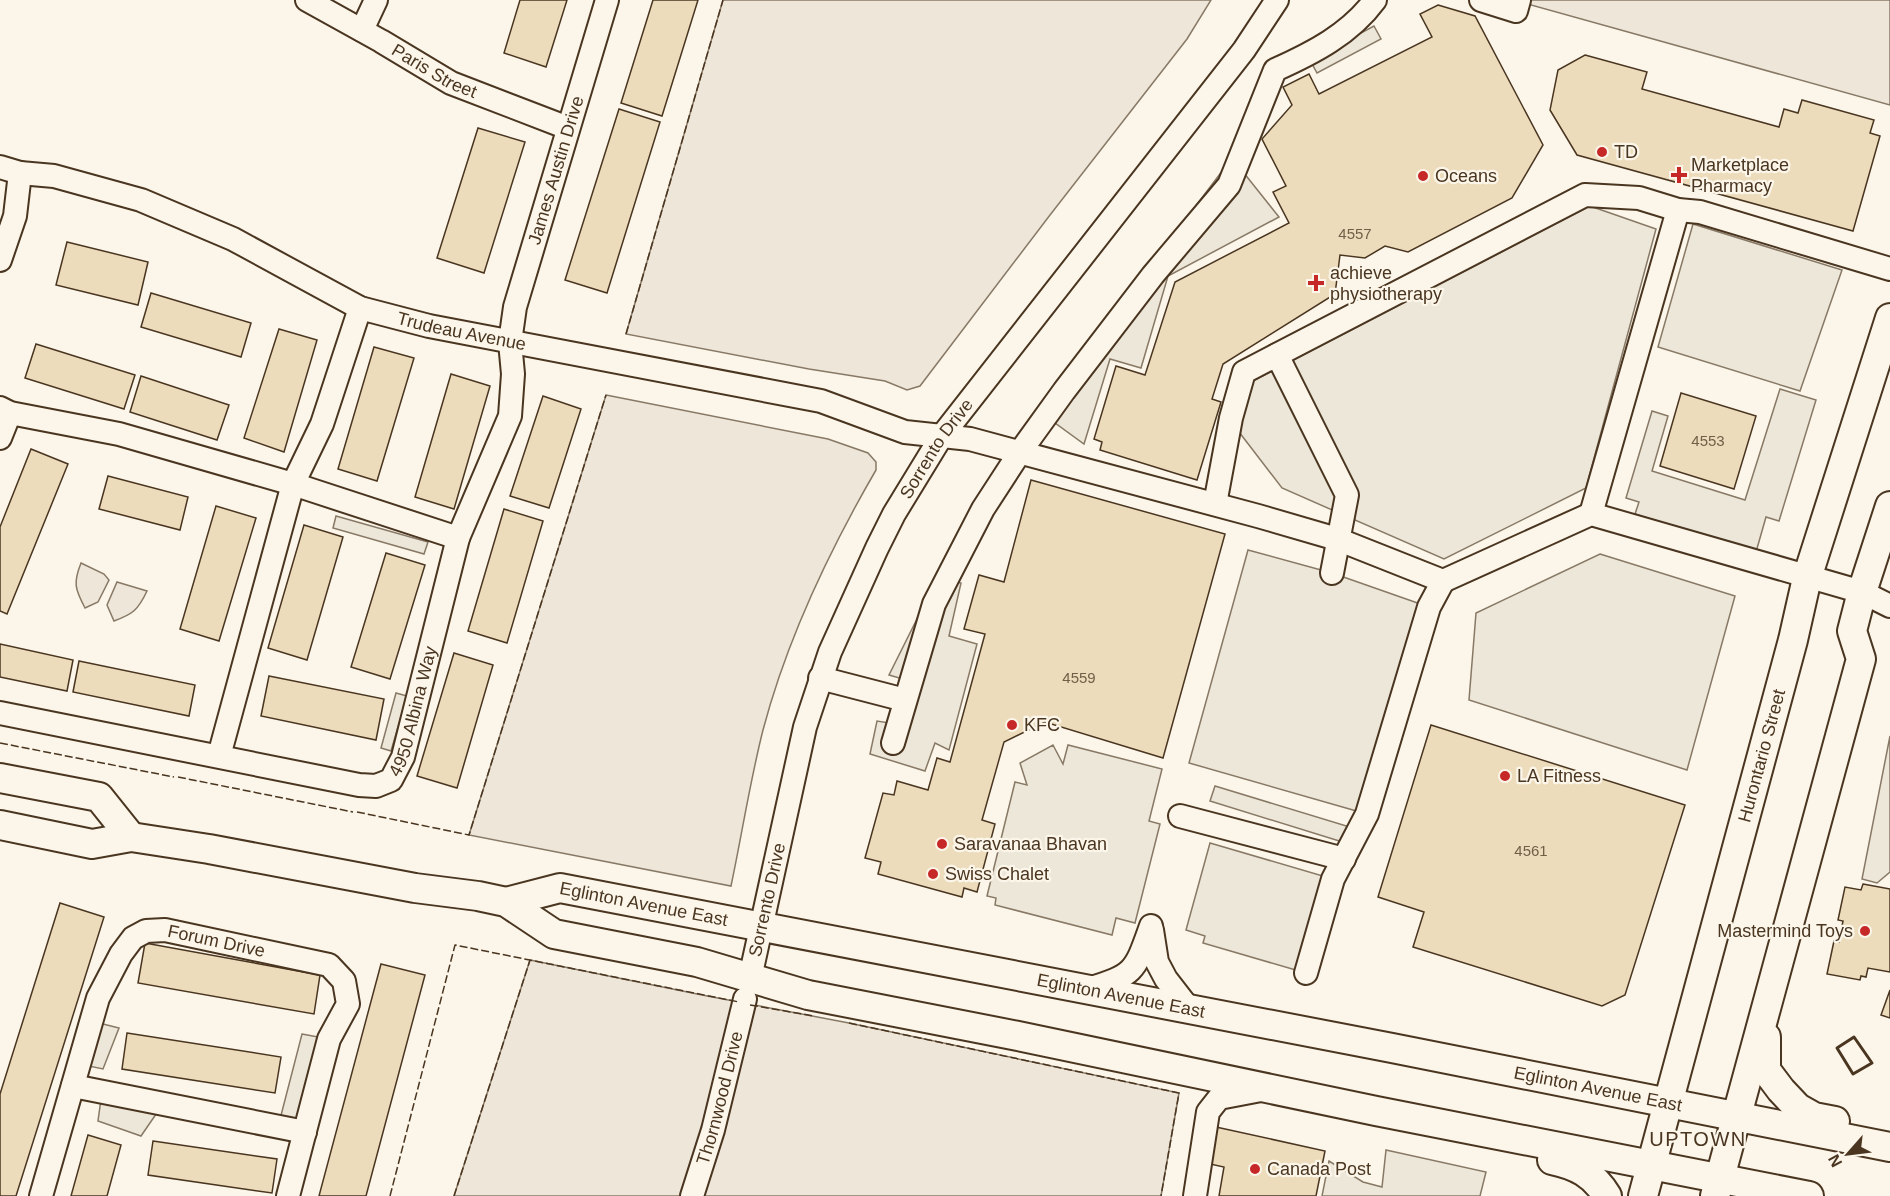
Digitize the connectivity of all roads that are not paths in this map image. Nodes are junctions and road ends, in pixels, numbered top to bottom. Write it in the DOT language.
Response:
graph roads {
  1 [pos="307,0"];
  2 [pos="376,0"];
  3 [pos="607,0"];
  4 [pos="1277,0"];
  5 [pos="1375,0"];
  6 [pos="1481,0"];
  7 [pos="1519,0"];
  8 [pos="362,30"];
  9 [pos="568,128"];
  10 [pos="10,170"];
  11 [pos="1678,210"];
  12 [pos="0,260"];
  13 [pos="1890,269"];
  14 [pos="360,308"];
  15 [pos="1890,318"];
  16 [pos="510,342"];
  17 [pos="1277,355"];
  18 [pos="5,411"];
  19 [pos="941,437"];
  20 [pos="0,438"];
  21 [pos="1020,452"];
  22 [pos="293,484"];
  23 [pos="1215,504"];
  24 [pos="1890,506"];
  25 [pos="1591,514"];
  26 [pos="459,538"];
  27 [pos="1338,539"];
  28 [pos="1332,573"];
  29 [pos="1807,578"];
  30 [pos="1443,581"];
  31 [pos="1862,592"];
  32 [pos="1890,606"];
  33 [pos="820,678"];
  34 [pos="905,700"];
  35 [pos="0,713"];
  36 [pos="893,742"];
  37 [pos="219,756"];
  38 [pos="0,778"];
  39 [pos="1180,816"];
  40 [pos="0,825"];
  41 [pos="131,837"];
  42 [pos="1344,858"];
  43 [pos="506,902"];
  44 [pos="762,927"];
  45 [pos="1306,973"];
  46 [pos="1773,985"];
  47 [pos="748,988"];
  48 [pos="1084,990"];
  49 [pos="1190,1010"];
  50 [pos="73,1086"];
  51 [pos="1269,1088"];
  52 [pos="1668,1103"];
  53 [pos="1737,1117"];
  54 [pos="1468,1129"];
  55 [pos="1890,1131"];
  56 [pos="305,1132"];
  57 [pos="1890,1147"];
  58 [pos="1652,1165"];
  59 [pos="1718,1187"];
  60 [pos="40,1196"];
  61 [pos="288,1196"];
  62 [pos="692,1196"];
  63 [pos="1195,1196"];
  64 [pos="1607,1196"];
  65 [pos="1643,1196"];
  66 [pos="1809,1196"];
  1 -- 8 [label="street, Paris Street"];
  2 -- 8 [label="street"];
  3 -- 9 [label="street, James Austin Drive"];
  4 -- 19 [label="street, Sorrento Drive"];
  5 -- 21 [label="street"];
  6 -- 7 [label="street"];
  8 -- 9 [label="street, Paris Street"];
  9 -- 16 [label="street, James Austin Drive"];
  10 -- 12 [label="street"];
  10 -- 14 [label="street, Trudeau Avenue"];
  11 -- 13 [label="street"];
  11 -- 17 [label="street"];
  11 -- 25 [label="street"];
  14 -- 16 [label="street, Trudeau Avenue"];
  14 -- 22 [label="street"];
  15 -- 29 [label="main road, Hurontario Street"];
  16 -- 19 [label="street, Trudeau Avenue"];
  16 -- 26 [label="street, 4950 Albina Way"];
  17 -- 23 [label="street"];
  17 -- 27 [label="street"];
  18 -- 20 [label="street"];
  18 -- 22 [label="street"];
  19 -- 21 [label="street, Trudeau Avenue"];
  19 -- 33 [label="street, Sorrento Drive"];
  21 -- 23 [label="street, Trudeau Avenue"];
  21 -- 34 [label="street"];
  22 -- 26 [label="street"];
  22 -- 37 [label="street"];
  23 -- 27 [label="street, Trudeau Avenue"];
  24 -- 31 [label="main road"];
  25 -- 29 [label="street"];
  25 -- 30 [label="street"];
  26 -- 37 [label="street, 4950 Albina Way"];
  27 -- 28 [label="street"];
  27 -- 30 [label="street, Trudeau Avenue"];
  29 -- 31 [label="street"];
  29 -- 52 [label="main road, Hurontario Street"];
  30 -- 42 [label="street"];
  31 -- 32 [label="street"];
  31 -- 46 [label="main road"];
  33 -- 34 [label="street"];
  33 -- 44 [label="street, Sorrento Drive"];
  34 -- 36 [label="street"];
  35 -- 37 [label="street, 4950 Albina Way"];
  38 -- 41 [label="main road"];
  39 -- 42 [label="street"];
  40 -- 41 [label="main road, Eglinton Avenue East"];
  41 -- 43 [label="main road, Eglinton Avenue East"];
  42 -- 45 [label="street"];
  43 -- 44 [label="main road, Eglinton Avenue East"];
  43 -- 47 [label="main road, Eglinton Avenue East"];
  44 -- 47 [label="street, Sorrento Drive"];
  44 -- 48 [label="main road, Eglinton Avenue East"];
  46 -- 53 [label="main road"];
  46 -- 55 [label="main road"];
  47 -- 51 [label="main road, Eglinton Avenue East"];
  47 -- 62 [label="street, Thornwood Drive"];
  48 -- 49 [label="main road, Eglinton Avenue East"];
  48 -- 49 [label="street"];
  49 -- 52 [label="main road, Eglinton Avenue East"];
  50 -- 56 [label="street"];
  50 -- 56 [label="street, Forum Drive"];
  50 -- 60 [label="street, Forum Drive"];
  51 -- 54 [label="main road, Eglinton Avenue East"];
  51 -- 63 [label="street"];
  52 -- 53 [label="main road, Eglinton Avenue East"];
  52 -- 58 [label="main road, Hurontario Street"];
  53 -- 57 [label="main road, Eglinton Avenue East"];
  53 -- 59 [label="main road"];
  54 -- 58 [label="main road, Eglinton Avenue East"];
  54 -- 64 [label="main road"];
  56 -- 61 [label="street, Forum Drive"];
  58 -- 59 [label="main road, Eglinton Avenue East"];
  58 -- 65 [label="main road, Hurontario Street"];
  59 -- 66 [label="main road, Eglinton Avenue East"];
}
